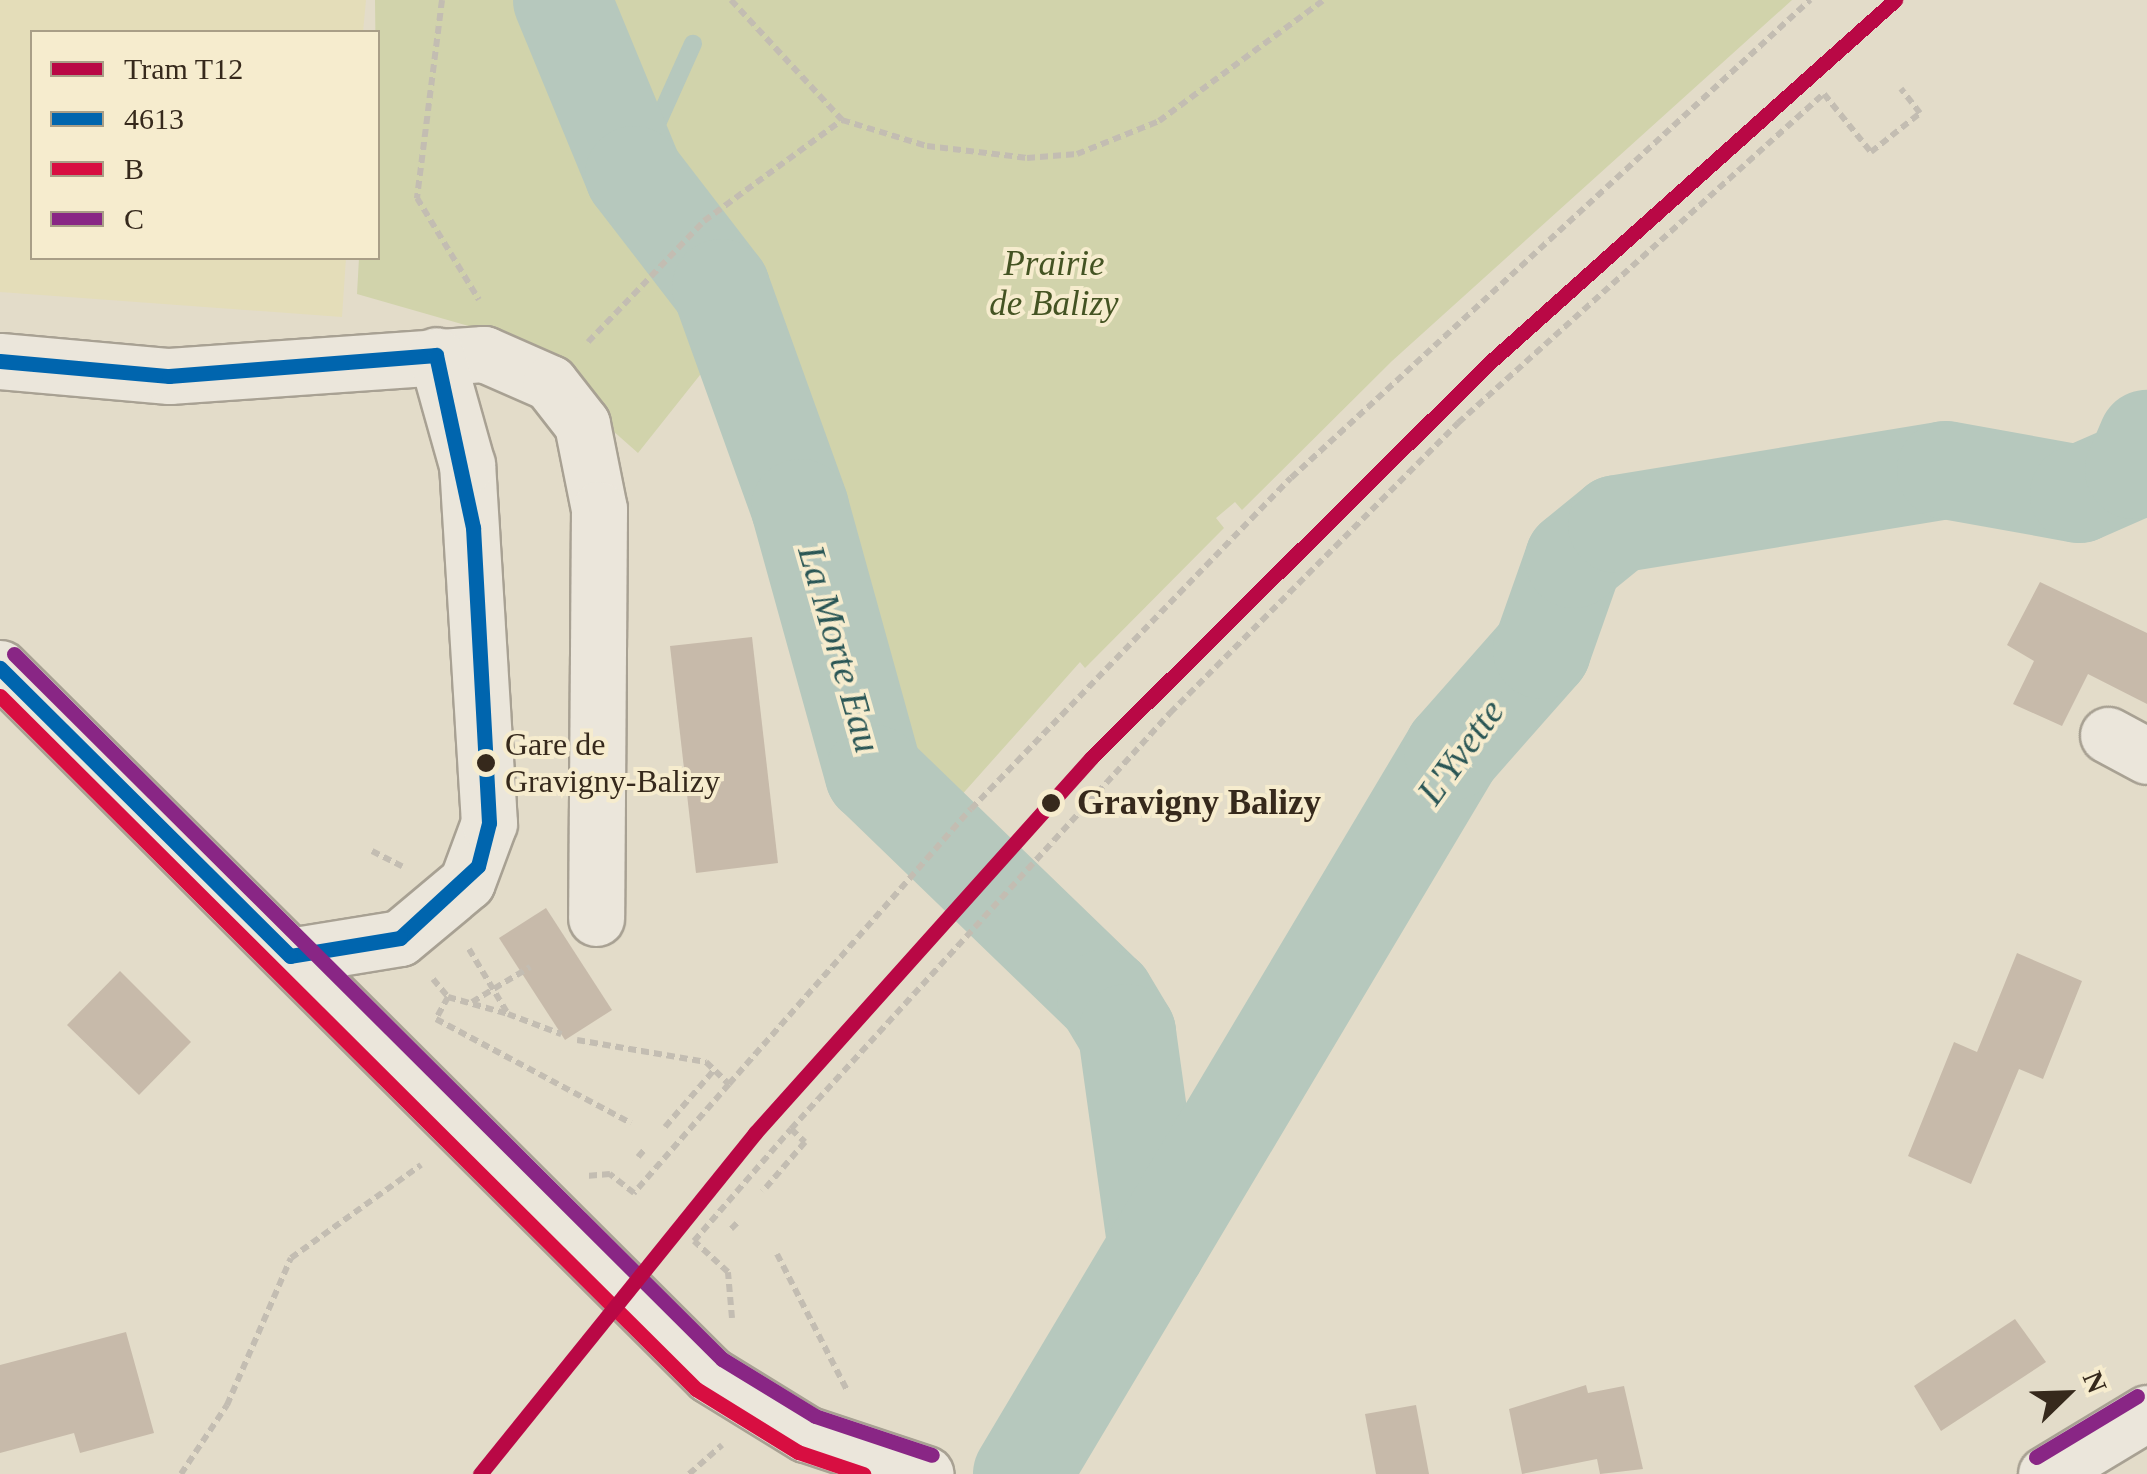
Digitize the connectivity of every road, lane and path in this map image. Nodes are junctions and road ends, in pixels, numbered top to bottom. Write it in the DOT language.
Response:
graph roads {
  1 [pos="442,0"];
  2 [pos="732,0"];
  3 [pos="1324,0"];
  4 [pos="1810,0"];
  5 [pos="1901,89"];
  6 [pos="842,120"];
  7 [pos="436,355"];
  8 [pos="0,361"];
  9 [pos="535,374"];
  10 [pos="0,668"];
  11 [pos="596,918"];
  12 [pos="469,948"];
  13 [pos="290,956"];
  14 [pos="530,968"];
  15 [pos="493,989"];
  16 [pos="448,996"];
  17 [pos="472,1002"];
  18 [pos="508,1014"];
  19 [pos="436,1019"];
  20 [pos="561,1034"];
  21 [pos="577,1040"];
  22 [pos="714,1070"];
  23 [pos="729,1084"];
  24 [pos="631,1124"];
  25 [pos="461,1126"];
  26 [pos="665,1127"];
  27 [pos="791,1129"];
  28 [pos="645,1149"];
  29 [pos="638,1157"];
  30 [pos="566,1178"];
  31 [pos="764,1192"];
  32 [pos="738,1222"];
  33 [pos="731,1229"];
  34 [pos="777,1254"];
  35 [pos="733,1324"];
  36 [pos="846,1386"];
  37 [pos="2147,1412"];
  38 [pos="181,1474"];
  39 [pos="926,1474"];
  40 [pos="2046,1474"];
  1 -- 9 [label="path"];
  2 -- 6 [label="path"];
  3 -- 6 [label="path"];
  4 -- 23 [label="path"];
  5 -- 27 [label="path"];
  6 -- 9 [label="path"];
  7 -- 8 [label="street"];
  7 -- 9 [label="street"];
  7 -- 13 [label="street"];
  9 -- 11 [label="street"];
  10 -- 13 [label="street"];
  12 -- 15 [label="path"];
  13 -- 25 [label="street"];
  14 -- 15 [label="path"];
  15 -- 17 [label="path"];
  15 -- 18 [label="path"];
  16 -- 17 [label="path"];
  17 -- 18 [label="path"];
  18 -- 20 [label="path"];
  19 -- 24 [label="path"];
  21 -- 22 [label="path"];
  22 -- 23 [label="path"];
  22 -- 26 [label="path"];
  23 -- 30 [label="path"];
  25 -- 38 [label="path"];
  25 -- 39 [label="street"];
  27 -- 31 [label="path"];
  27 -- 35 [label="path"];
  28 -- 29 [label="path"];
  32 -- 33 [label="path"];
  34 -- 36 [label="path"];
  37 -- 40 [label="street"];
}
